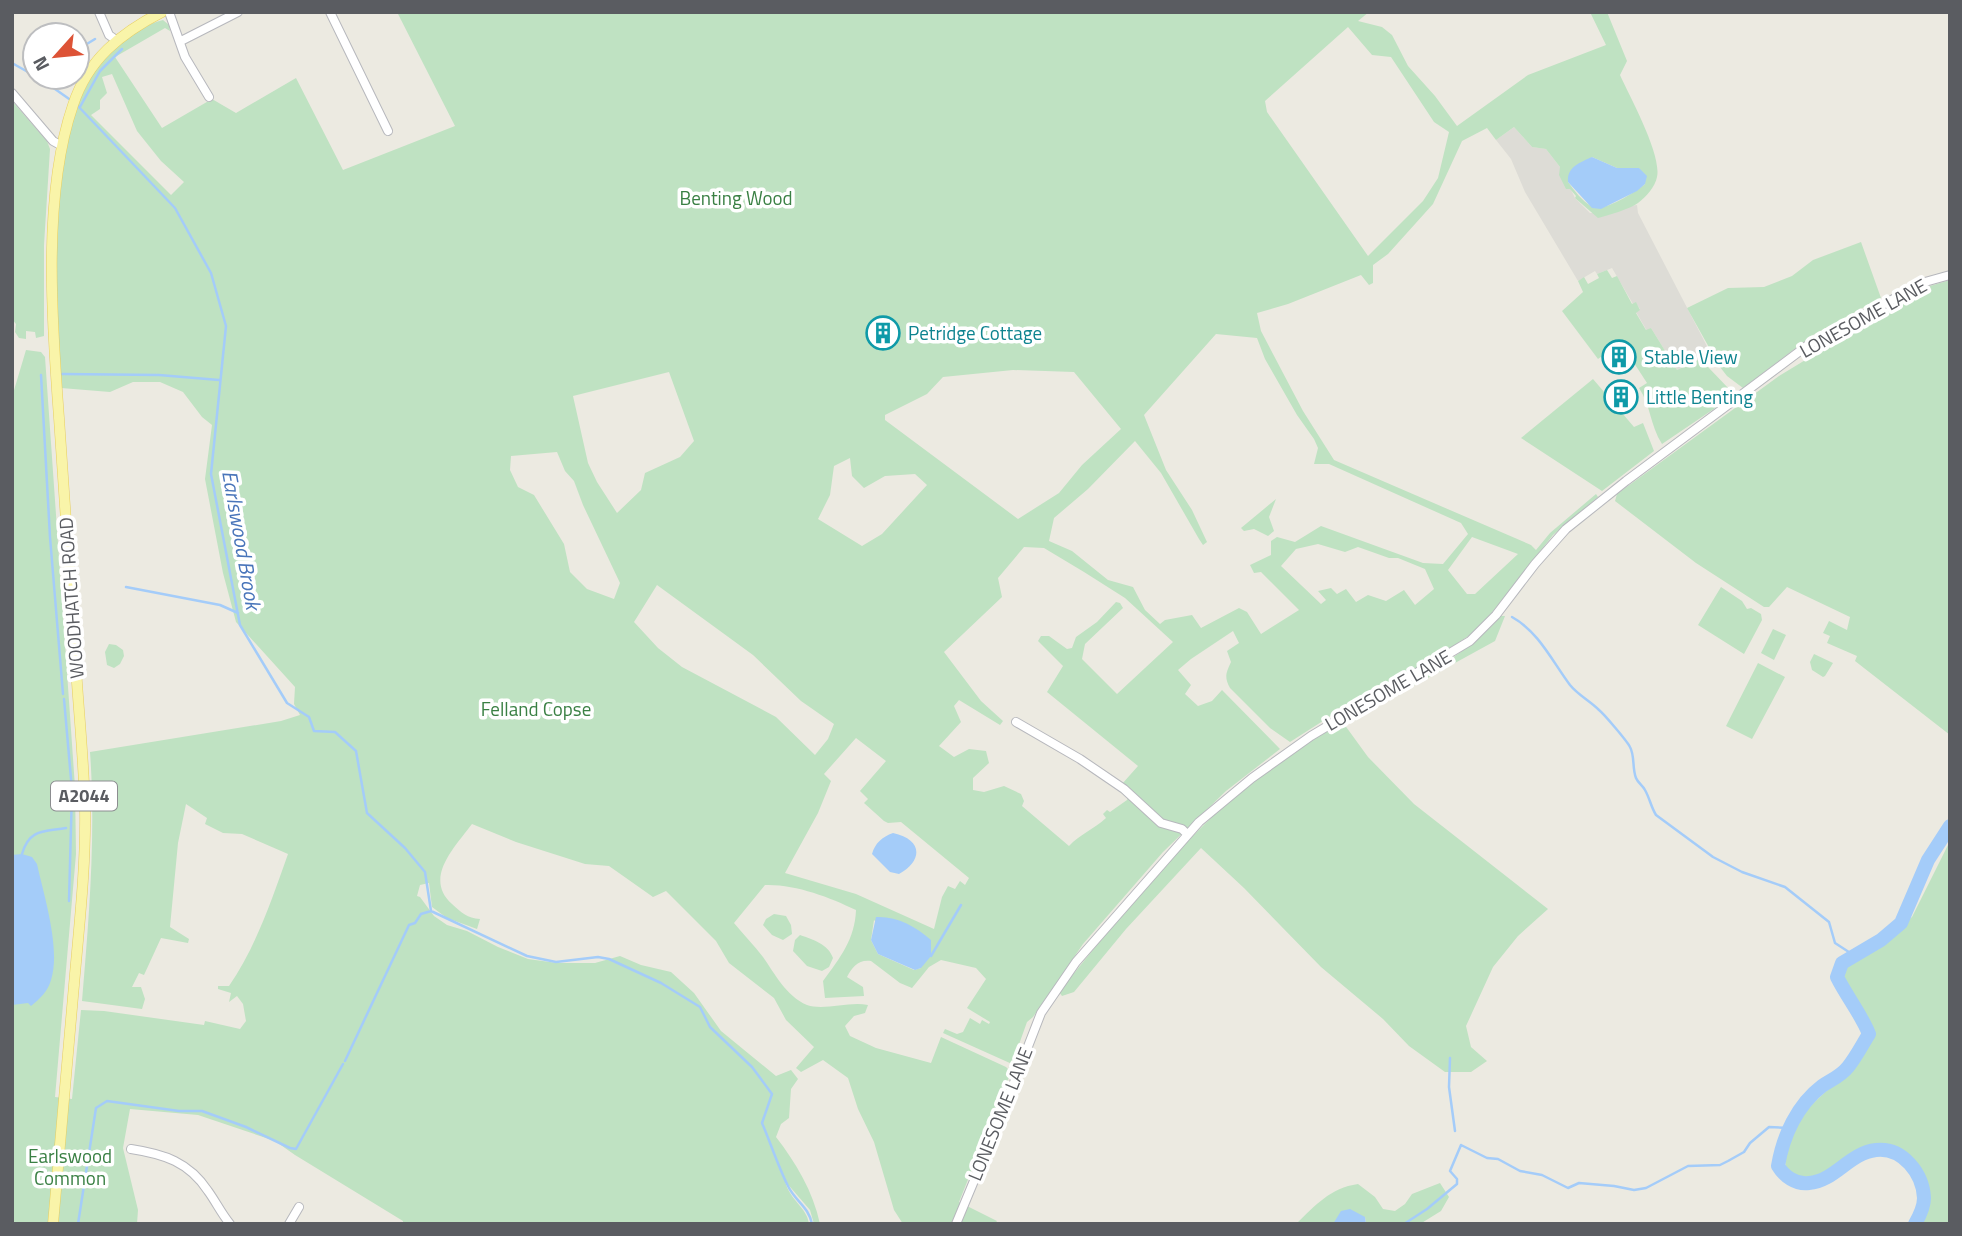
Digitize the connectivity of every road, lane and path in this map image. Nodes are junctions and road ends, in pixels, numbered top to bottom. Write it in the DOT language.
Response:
graph roads {
  1 [pos="99,12"];
  2 [pos="162,12"];
  3 [pos="169,12"];
  4 [pos="238,12"];
  5 [pos="331,12"];
  6 [pos="116,40"];
  7 [pos="181,41"];
  8 [pos="12,93"];
  9 [pos="209,97"];
  10 [pos="388,131"];
  11 [pos="62,146"];
  12 [pos="1950,275"];
  13 [pos="1016,722"];
  14 [pos="1187,834"];
  15 [pos="131,1149"];
  16 [pos="299,1207"];
  17 [pos="53,1224"];
  18 [pos="230,1224"];
  19 [pos="289,1224"];
  20 [pos="956,1224"];
  1 -- 6 [label="street"];
  2 -- 6 [label="main road, WOODHATCH ROAD / A2044"];
  3 -- 7 [label="street"];
  4 -- 7 [label="street"];
  5 -- 10 [label="street"];
  6 -- 11 [label="main road, WOODHATCH ROAD / A2044"];
  7 -- 9 [label="street"];
  8 -- 11 [label="street"];
  11 -- 17 [label="main road, WOODHATCH ROAD / A2044"];
  12 -- 14 [label="street, LONESOME LANE"];
  13 -- 14 [label="street"];
  14 -- 20 [label="street, LONESOME LANE"];
  15 -- 18 [label="street"];
  16 -- 19 [label="street"];
}
